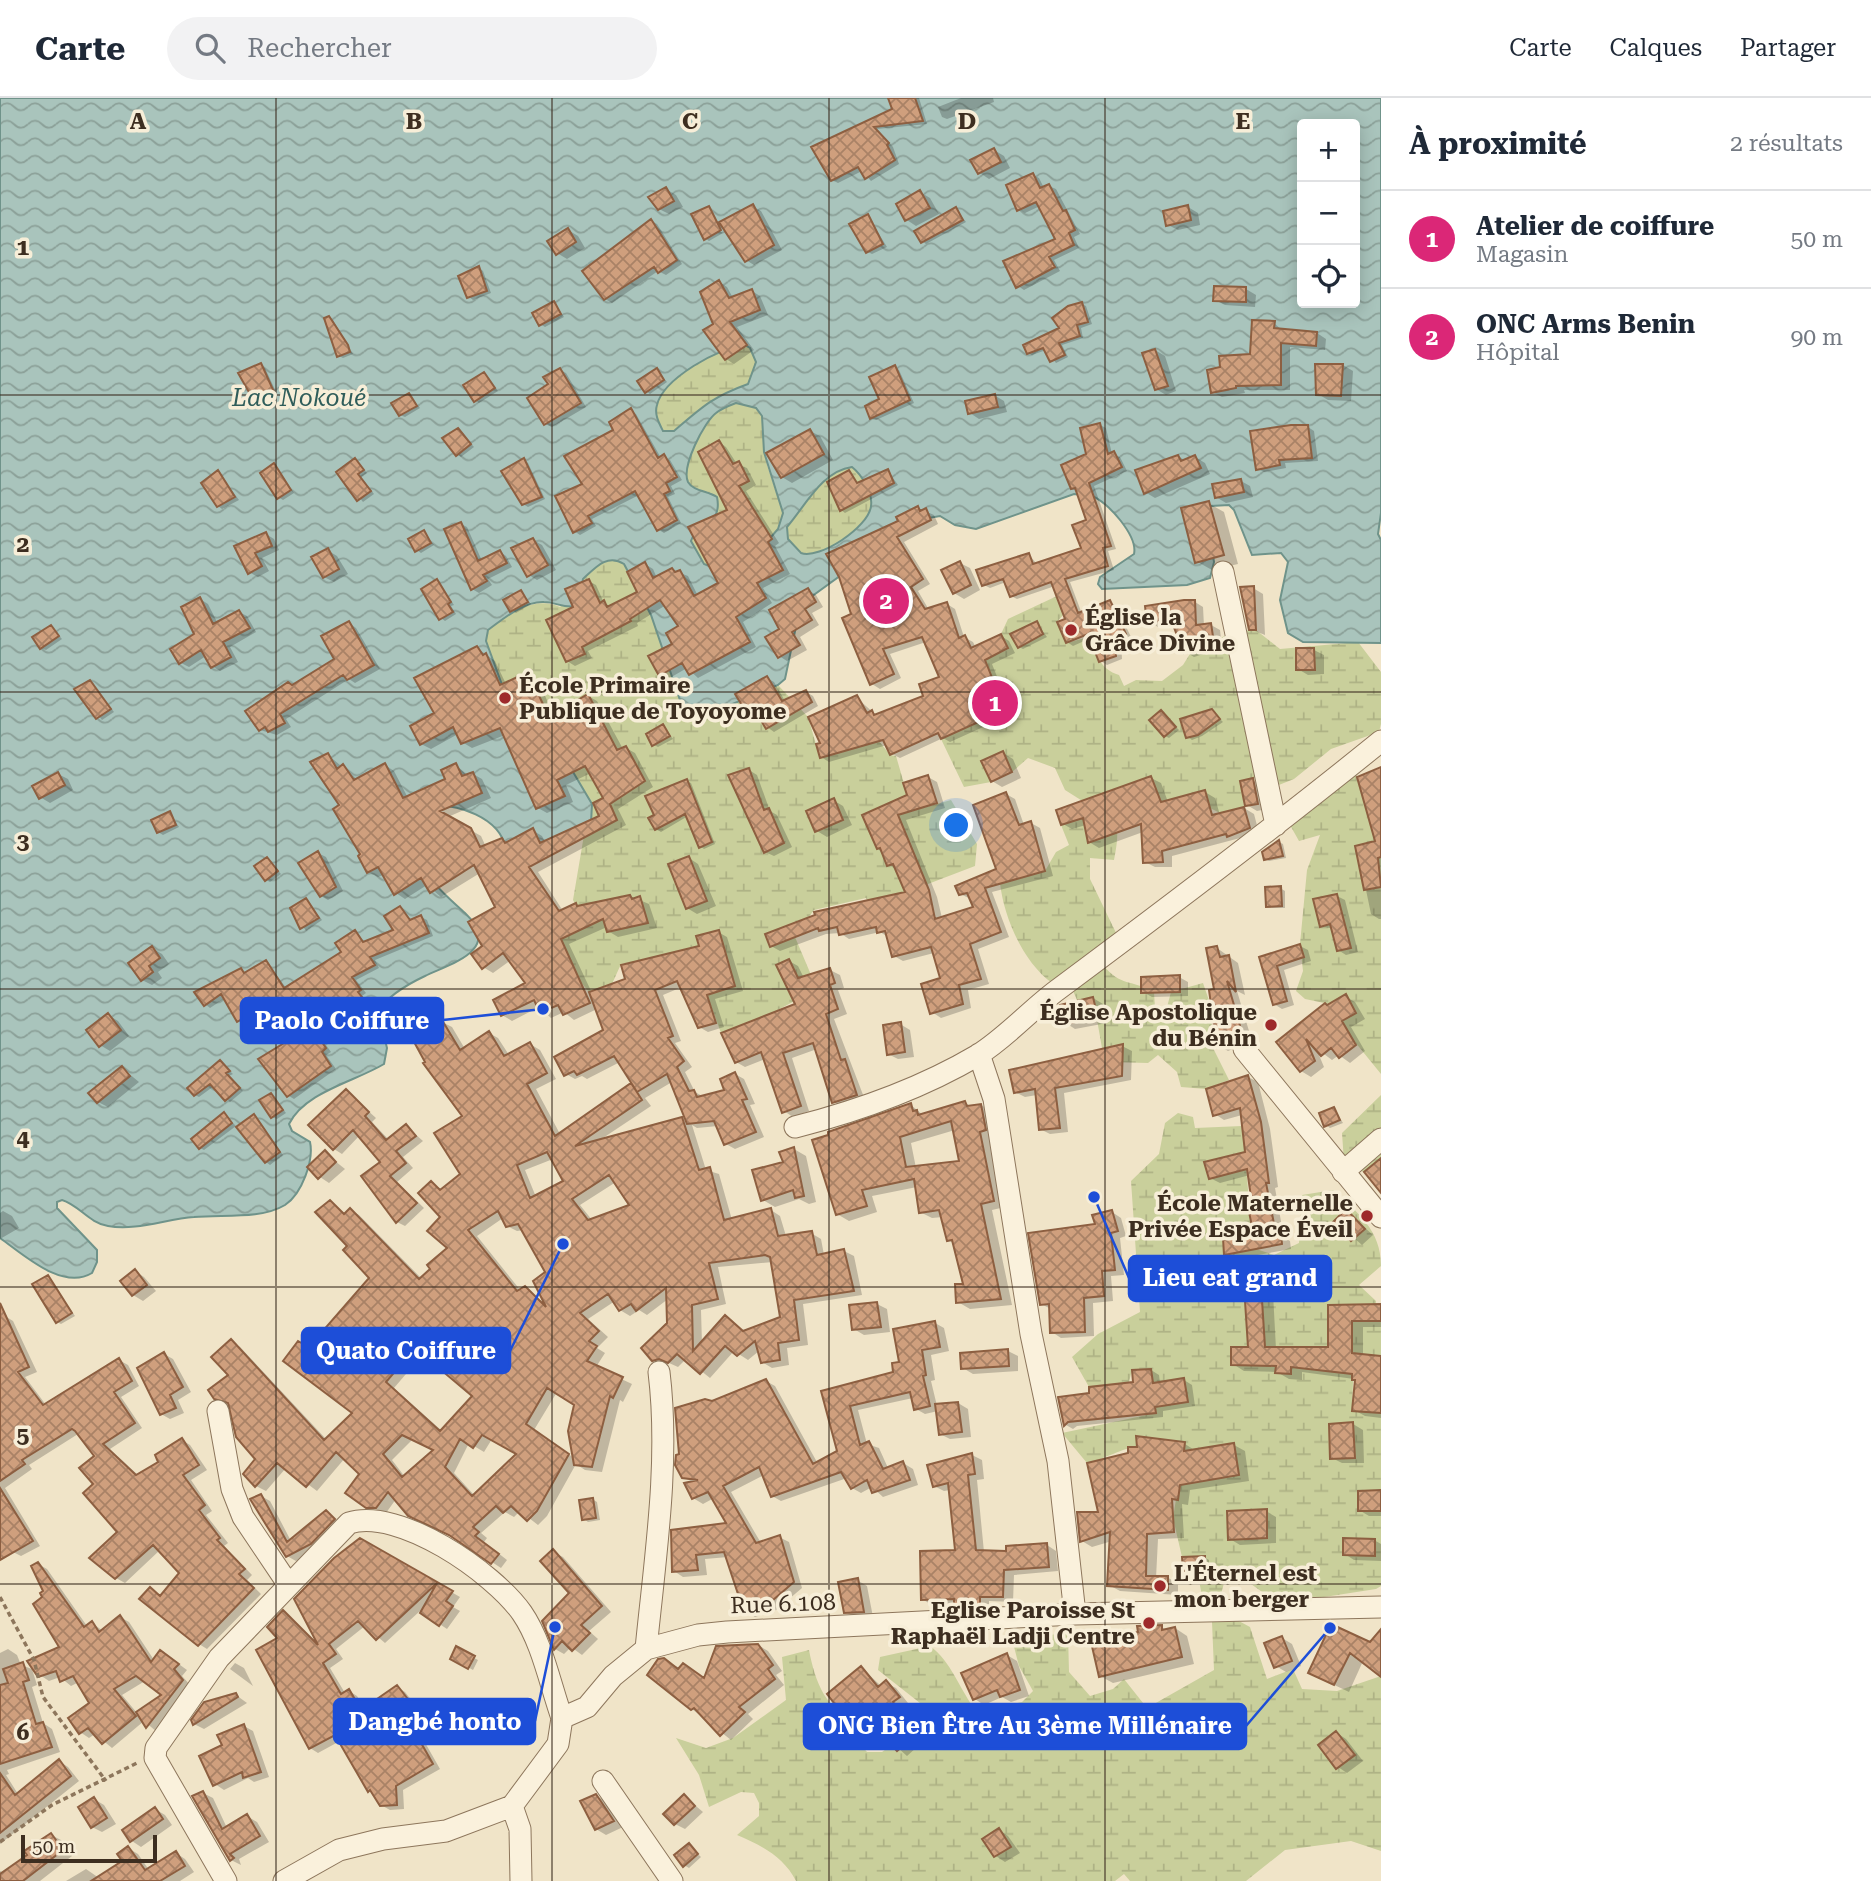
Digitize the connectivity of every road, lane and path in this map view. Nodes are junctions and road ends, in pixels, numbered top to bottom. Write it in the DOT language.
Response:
graph roads {
  1 [pos="1223,572"];
  2 [pos="1381,741"];
  3 [pos="1276,825"];
  4 [pos="1244,1049"];
  5 [pos="979,1054"];
  6 [pos="795,1127"];
  7 [pos="1381,1139"];
  8 [pos="1343,1172"];
  9 [pos="1381,1217"];
  10 [pos="659,1372"];
  11 [pos="218,1411"];
  12 [pos="288,1584"];
  13 [pos="0,1597"];
  14 [pos="1381,1606"];
  15 [pos="1076,1614"];
  16 [pos="646,1649"];
  17 [pos="562,1718"];
  18 [pos="155,1758"];
  19 [pos="106,1781"];
  20 [pos="603,1781"];
  21 [pos="512,1806"];
  22 [pos="0,1842"];
  23 [pos="226,1881"];
  24 [pos="284,1881"];
  25 [pos="521,1881"];
  26 [pos="672,1881"];
  1 -- 3 [label="street"];
  2 -- 3 [label="street"];
  3 -- 5 [label="street"];
  4 -- 8 [label="street"];
  5 -- 6 [label="street"];
  5 -- 15 [label="street"];
  7 -- 8 [label="street"];
  8 -- 9 [label="street"];
  10 -- 16 [label="street"];
  11 -- 12 [label="street"];
  12 -- 17 [label="street"];
  12 -- 18 [label="street"];
  13 -- 19 [label="path"];
  14 -- 15 [label="street, Rue 6.108"];
  15 -- 16 [label="street, Rue 6.108"];
  16 -- 17 [label="street, Rue 6.108"];
  17 -- 21 [label="street"];
  18 -- 19 [label="path"];
  18 -- 23 [label="street"];
  19 -- 22 [label="path"];
  20 -- 26 [label="street"];
  21 -- 24 [label="street"];
  21 -- 25 [label="street"];
}
